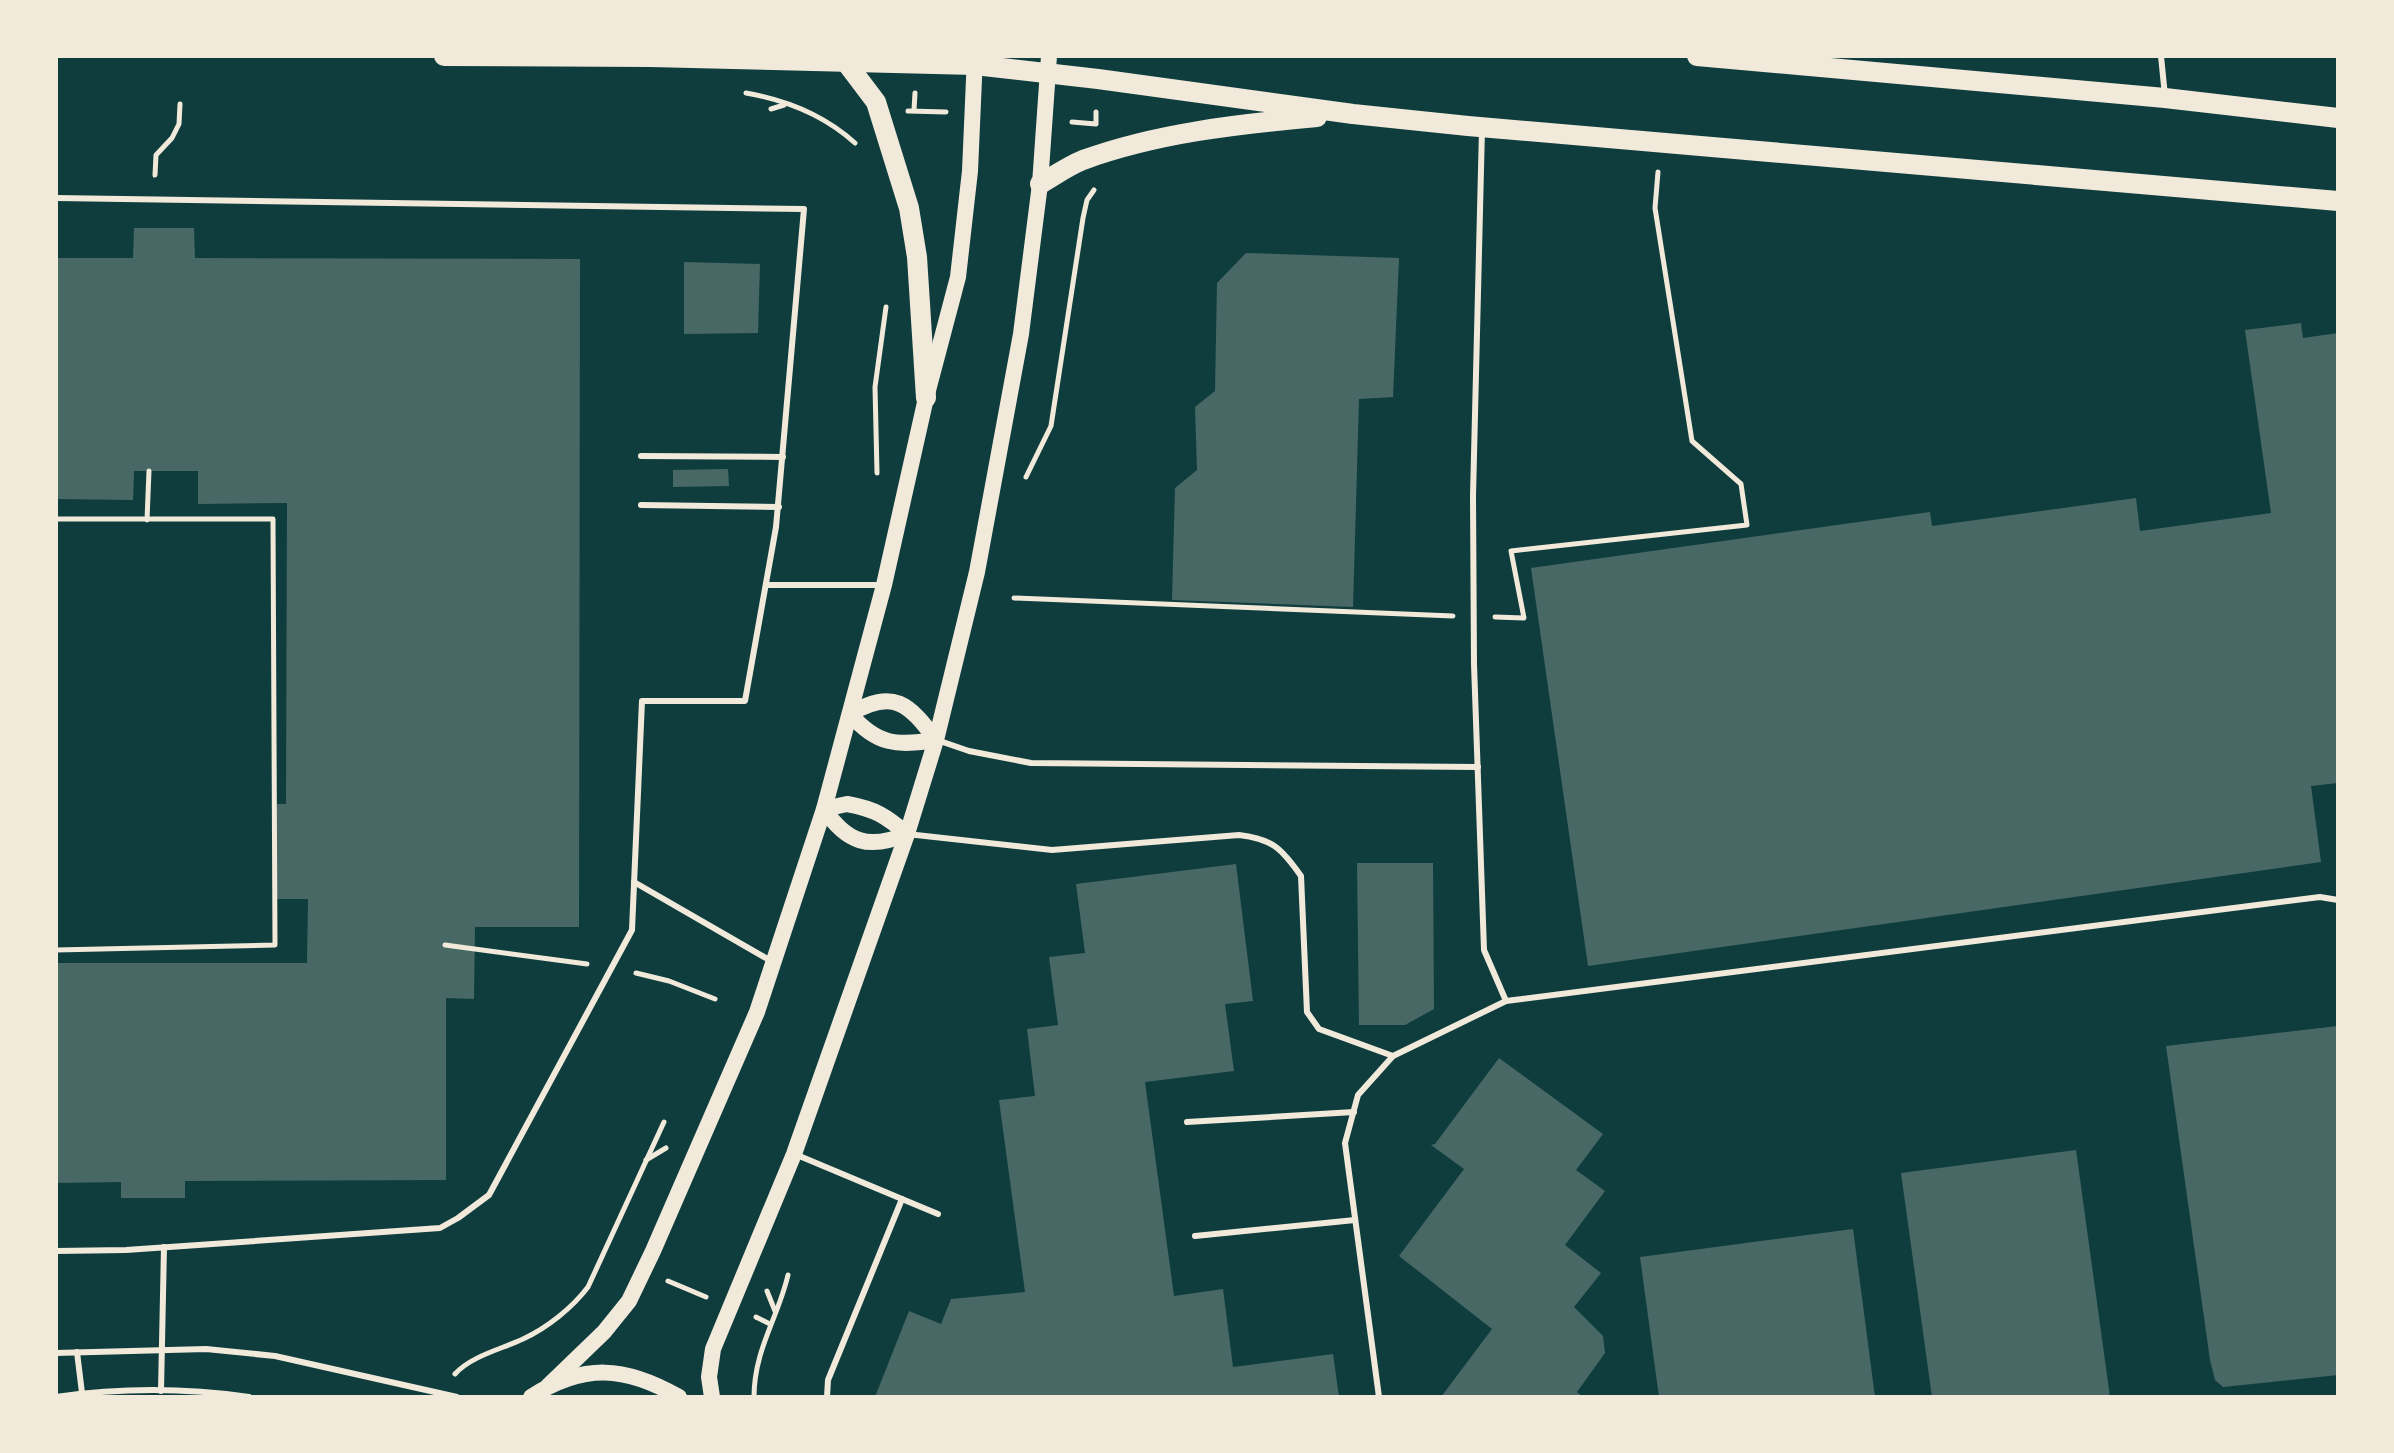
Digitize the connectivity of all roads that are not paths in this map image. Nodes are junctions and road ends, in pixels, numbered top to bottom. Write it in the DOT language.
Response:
graph roads {
  1 [pos="444,56"];
  2 [pos="1697,56"];
  3 [pos="2161,56"];
  4 [pos="845,61"];
  5 [pos="975,61"];
  6 [pos="1049,64"];
  7 [pos="1870,64"];
  8 [pos="2165,98"];
  9 [pos="1353,114"];
  10 [pos="2338,118"];
  11 [pos="1483,127"];
  12 [pos="1040,184"];
  13 [pos="56,198"];
  14 [pos="2338,201"];
  15 [pos="926,398"];
  16 [pos="641,456"];
  17 [pos="783,457"];
  18 [pos="641,505"];
  19 [pos="779,507"];
  20 [pos="768,585"];
  21 [pos="884,585"];
  22 [pos="850,714"];
  23 [pos="936,740"];
  24 [pos="1478,767"];
  25 [pos="824,809"];
  26 [pos="907,834"];
  27 [pos="634,882"];
  28 [pos="2338,900"];
  29 [pos="774,962"];
  30 [pos="1506,1001"];
  31 [pos="1393,1056"];
  32 [pos="1354,1112"];
  33 [pos="1187,1122"];
  34 [pos="794,1154"];
  35 [pos="902,1199"];
  36 [pos="938,1214"];
  37 [pos="1355,1220"];
  38 [pos="1195,1236"];
  39 [pos="164,1247"];
  40 [pos="56,1251"];
  41 [pos="162,1350"];
  42 [pos="77,1352"];
  43 [pos="56,1353"];
  44 [pos="548,1386"];
  45 [pos="161,1391"];
  46 [pos="82,1395"];
  47 [pos="56,1397"];
  48 [pos="249,1397"];
  49 [pos="457,1397"];
  50 [pos="531,1397"];
  51 [pos="679,1397"];
  52 [pos="712,1397"];
  53 [pos="827,1397"];
  54 [pos="1379,1397"];
  1 -- 4 [label="main road"];
  2 -- 7 [label="main road"];
  3 -- 8 [label="lane"];
  4 -- 5 [label="main road"];
  4 -- 15 [label="main road"];
  5 -- 6 [label="main road"];
  5 -- 15 [label="main road"];
  6 -- 9 [label="main road"];
  6 -- 12 [label="main road"];
  7 -- 8 [label="main road"];
  8 -- 10 [label="main road"];
  9 -- 11 [label="main road"];
  9 -- 12 [label="main road"];
  11 -- 14 [label="main road"];
  11 -- 24 [label="lane"];
  12 -- 23 [label="main road"];
  13 -- 17 [label="lane"];
  15 -- 21 [label="main road"];
  16 -- 17 [label="lane"];
  17 -- 19 [label="lane"];
  18 -- 19 [label="lane"];
  19 -- 20 [label="lane"];
  20 -- 21 [label="lane"];
  20 -- 27 [label="lane"];
  21 -- 22 [label="main road"];
  22 -- 23 [label="main road"];
  22 -- 23 [label="main road"];
  22 -- 25 [label="main road"];
  23 -- 24 [label="lane"];
  23 -- 26 [label="main road"];
  24 -- 30 [label="lane"];
  25 -- 26 [label="main road"];
  25 -- 26 [label="main road"];
  25 -- 29 [label="main road"];
  26 -- 31 [label="lane"];
  26 -- 34 [label="main road"];
  27 -- 29 [label="lane"];
  27 -- 39 [label="lane"];
  28 -- 30 [label="lane"];
  29 -- 44 [label="main road"];
  30 -- 31 [label="lane"];
  31 -- 32 [label="lane"];
  32 -- 33 [label="lane"];
  32 -- 37 [label="lane"];
  34 -- 35 [label="lane"];
  34 -- 52 [label="main road"];
  35 -- 36 [label="lane"];
  35 -- 53 [label="lane"];
  37 -- 38 [label="lane"];
  37 -- 54 [label="lane"];
  39 -- 40 [label="lane"];
  39 -- 41 [label="lane"];
  41 -- 42 [label="lane"];
  41 -- 45 [label="lane"];
  41 -- 49 [label="lane"];
  42 -- 43 [label="lane"];
  42 -- 46 [label="lane"];
  44 -- 50 [label="main road"];
  44 -- 51 [label="main road"];
  45 -- 46 [label="lane"];
  45 -- 48 [label="lane"];
  46 -- 47 [label="lane"];
}
